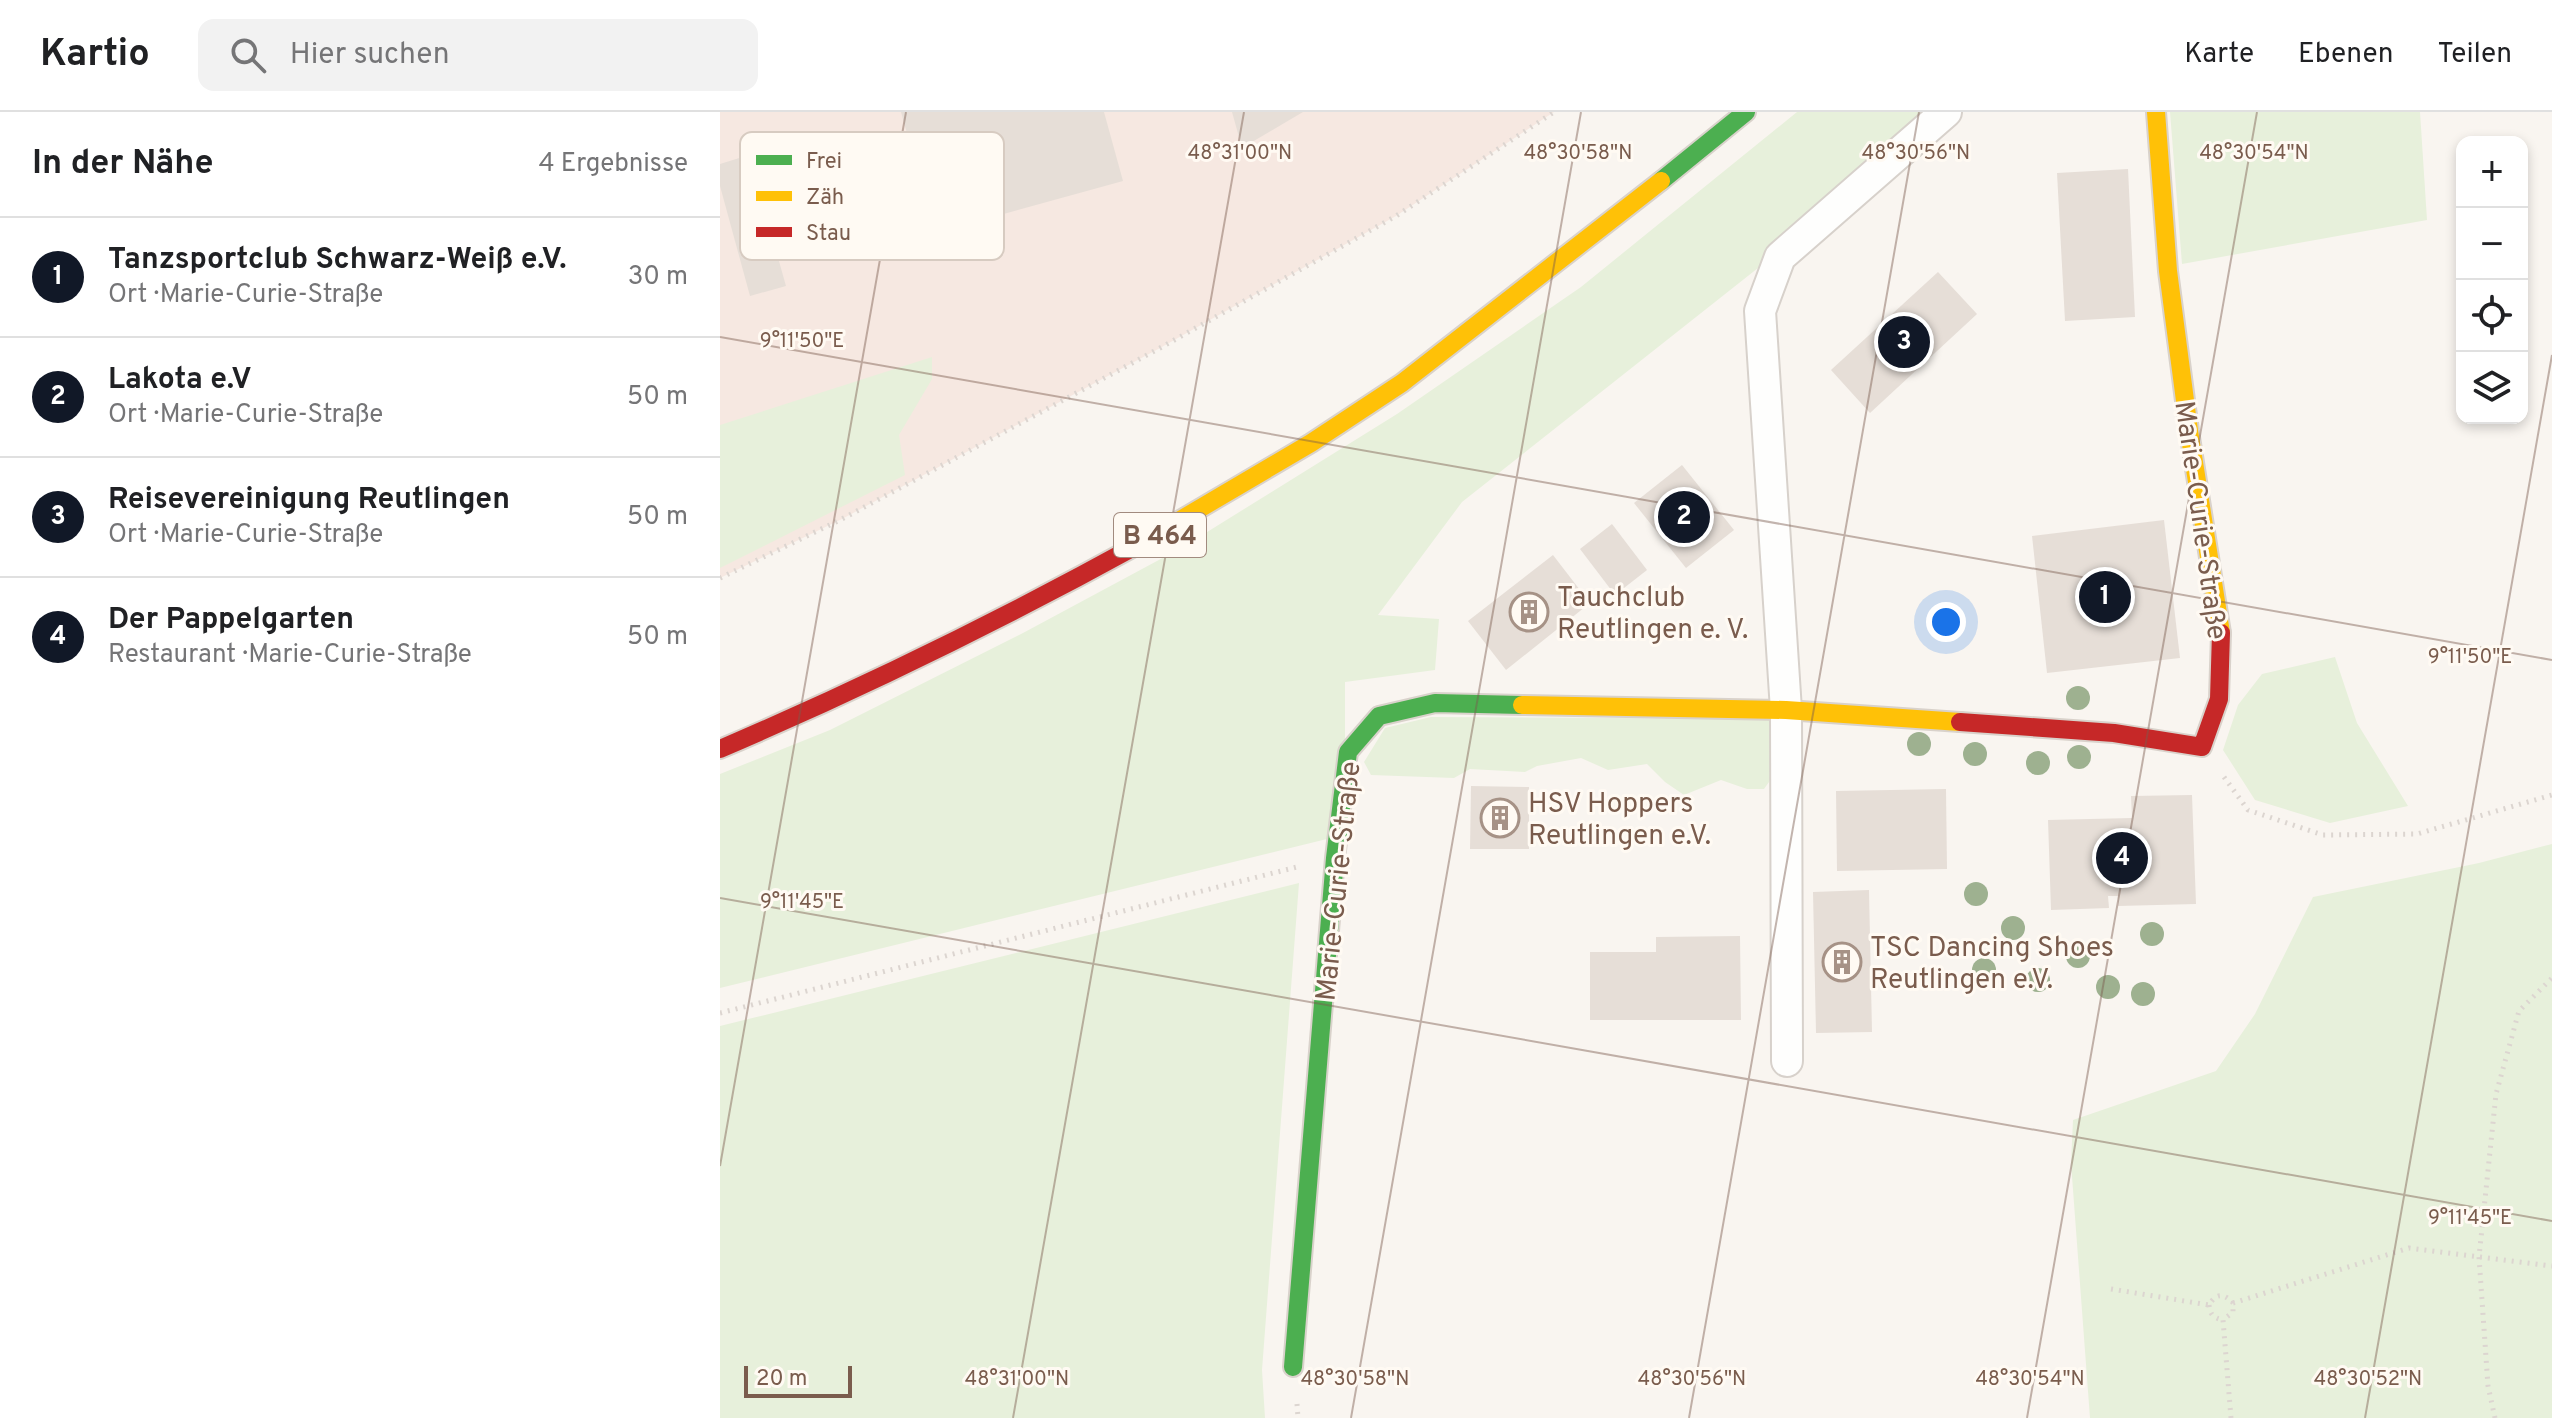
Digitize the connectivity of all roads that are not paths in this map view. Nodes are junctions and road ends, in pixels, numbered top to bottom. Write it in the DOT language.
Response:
graph roads {
  1 [pos="1746,112"];
  2 [pos="1946,112"];
  3 [pos="2156,112"];
  4 [pos="1786,710"];
  5 [pos="720,749"];
  6 [pos="1787,1061"];
  7 [pos="1293,1367"];
  1 -- 5 [label="street, B 464"];
  2 -- 4 [label="street"];
  3 -- 4 [label="street, Marie-Curie-Straße"];
  4 -- 6 [label="street"];
  4 -- 7 [label="street, Marie-Curie-Straße"];
}
